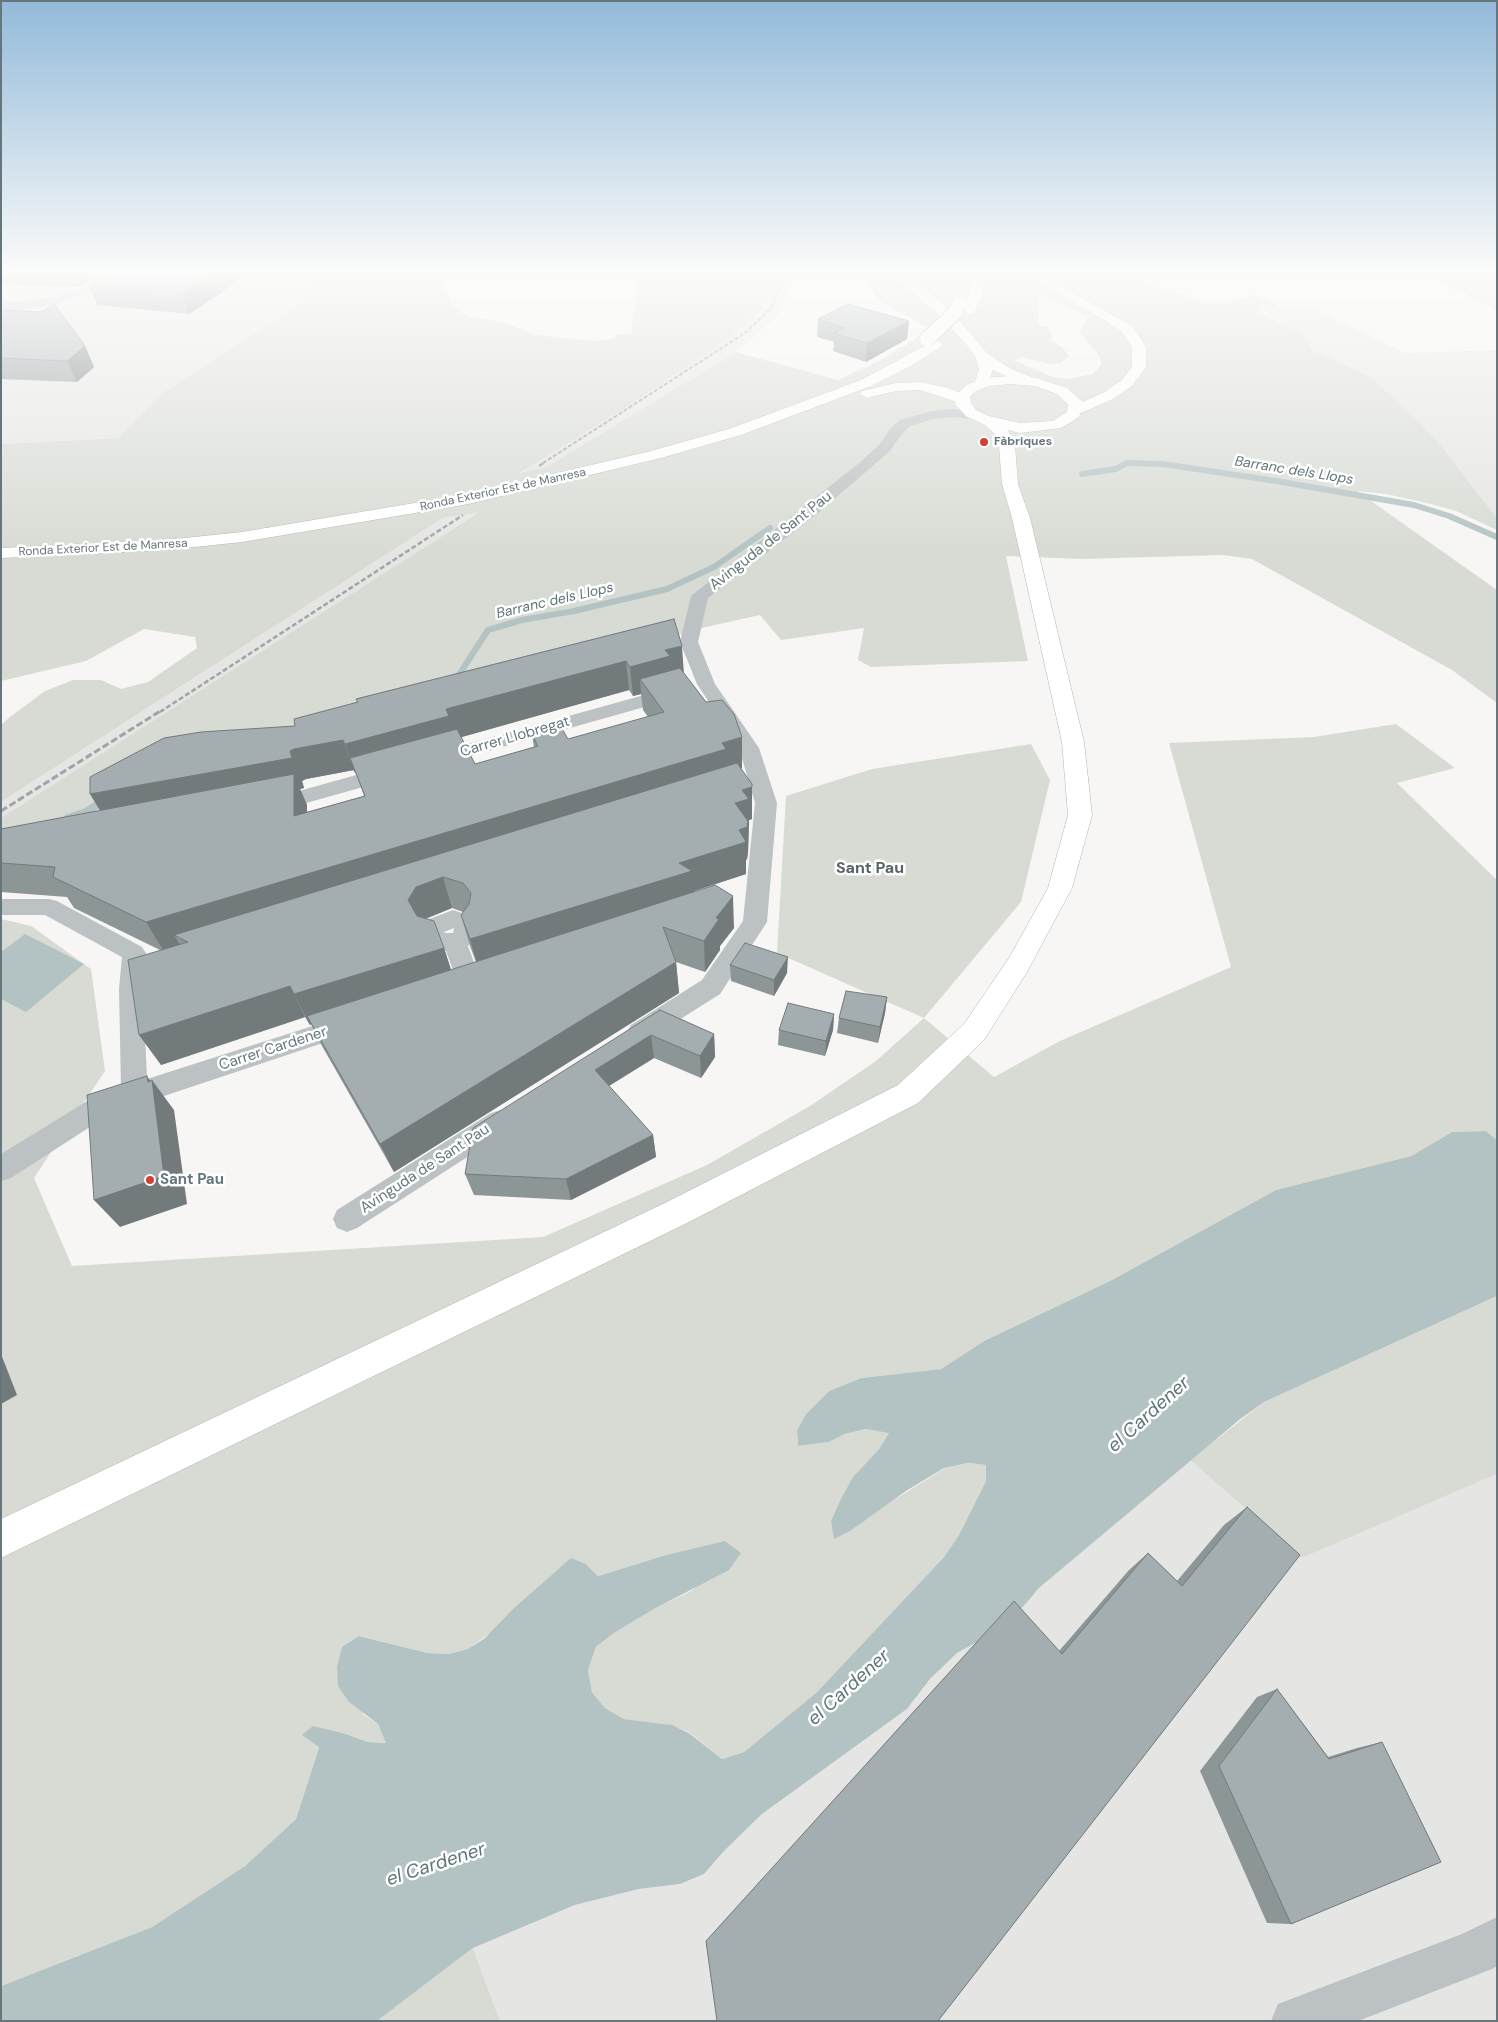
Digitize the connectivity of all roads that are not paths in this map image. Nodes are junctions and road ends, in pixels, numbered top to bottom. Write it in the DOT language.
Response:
graph roads {
  1 [pos="879,367"];
  2 [pos="897,367"];
  3 [pos="985,367"];
  4 [pos="999,367"];
  5 [pos="1139,367"];
  6 [pos="1029,381"];
  7 [pos="980,384"];
  8 [pos="963,409"];
  9 [pos="1076,410"];
  10 [pos="991,422"];
  11 [pos="1048,426"];
  12 [pos="1032,439"];
  13 [pos="1024,462"];
  14 [pos="1017,505"];
  15 [pos="242,538"];
  16 [pos="1,540"];
  17 [pos="1,553"];
  18 [pos="706,684"];
  19 [pos="251,807"];
  20 [pos="1,907"];
  21 [pos="443,912"];
  22 [pos="470,985"];
  23 [pos="369,1018"];
  24 [pos="620,1045"];
  25 [pos="134,1094"];
  26 [pos="521,1108"];
  27 [pos="1,1169"];
  28 [pos="347,1219"];
  29 [pos="1,1539"];
  30 [pos="1497,1940"];
  31 [pos="1295,2021"];
  1 -- 16 [label="main road, Ronda Exterior Est de Manresa"];
  2 -- 15 [label="main road, Ronda Exterior Est de Manresa"];
  3 -- 7 [label="main road"];
  4 -- 6 [label="main road"];
  5 -- 9 [label="main road"];
  6 -- 7 [label="main road"];
  6 -- 9 [label="main road"];
  7 -- 8 [label="main road"];
  8 -- 10 [label="main road"];
  8 -- 15 [label="main road"];
  8 -- 18 [label="street, Avinguda de Sant Pau"];
  9 -- 11 [label="main road"];
  10 -- 11 [label="main road"];
  10 -- 14 [label="main road"];
  11 -- 12 [label="main road"];
  13 -- 14 [label="main road"];
  14 -- 29 [label="main road"];
  15 -- 17 [label="main road, Ronda Exterior Est de Manresa"];
  18 -- 19 [label="street, Carrer Llobregat"];
  18 -- 24 [label="street, Avinguda de Sant Pau"];
  20 -- 25 [label="street"];
  21 -- 22 [label="street"];
  23 -- 25 [label="street, Carrer Cardener"];
  25 -- 27 [label="street, Carrer Cardener"];
  26 -- 28 [label="street, Avinguda de Sant Pau"];
  30 -- 31 [label="street"];
}
